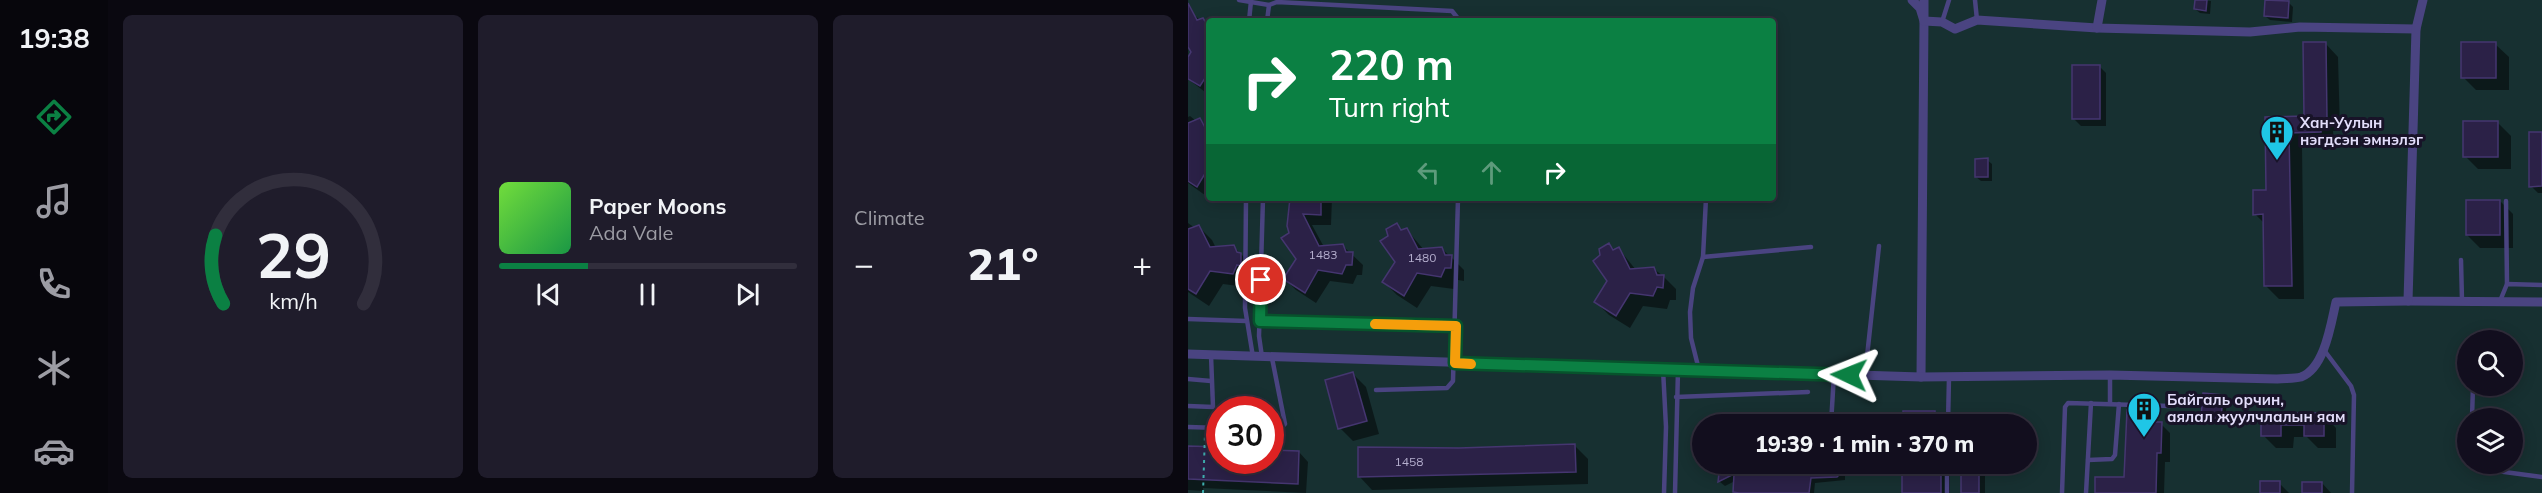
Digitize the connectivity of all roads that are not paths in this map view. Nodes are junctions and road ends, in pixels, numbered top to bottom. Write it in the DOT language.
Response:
graph roads {
  1 [pos="1239,0"];
  2 [pos="1912,0"];
  3 [pos="1924,0"];
  4 [pos="1949,0"];
  5 [pos="1975,0"];
  6 [pos="2102,0"];
  7 [pos="2423,0"];
  8 [pos="1251,1"];
  9 [pos="1269,5"];
  10 [pos="1249,18"];
  11 [pos="1267,18"];
  12 [pos="1458,18"];
  13 [pos="1977,20"];
  14 [pos="1923,21"];
  15 [pos="1942,22"];
  16 [pos="2097,28"];
  17 [pos="2416,30"];
  18 [pos="1246,201"];
  19 [pos="1263,201"];
  20 [pos="1458,201"];
  21 [pos="1706,201"];
  22 [pos="2506,201"];
  23 [pos="1879,246"];
  24 [pos="1811,247"];
  25 [pos="1703,257"];
  26 [pos="2460,260"];
  27 [pos="2507,284"];
  28 [pos="2542,285"];
  29 [pos="2408,301"];
  30 [pos="2462,301"];
  31 [pos="2500,302"];
  32 [pos="2542,302"];
  33 [pos="1188,319"];
  34 [pos="1246,321"];
  35 [pos="1260,321"];
  36 [pos="1456,326"];
  37 [pos="2324,350"];
  38 [pos="1188,354"];
  39 [pos="1211,355"];
  40 [pos="1262,357"];
  41 [pos="1455,363"];
  42 [pos="1663,369"];
  43 [pos="1678,370"];
  44 [pos="1699,370"];
  45 [pos="1834,374"];
  46 [pos="1865,375"];
  47 [pos="2109,375"];
  48 [pos="1921,377"];
  49 [pos="1949,377"];
  50 [pos="1188,379"];
  51 [pos="1211,381"];
  52 [pos="1376,390"];
  53 [pos="1808,392"];
  54 [pos="1275,396"];
  55 [pos="1676,396"];
  56 [pos="2091,403"];
  57 [pos="2110,403"];
  58 [pos="2119,404"];
  59 [pos="1188,406"];
  60 [pos="2170,406"];
  61 [pos="1832,414"];
  62 [pos="1947,414"];
  63 [pos="1188,428"];
  64 [pos="1206,428"];
  65 [pos="2088,460"];
  66 [pos="1947,474"];
  67 [pos="2520,474"];
  68 [pos="2542,477"];
  69 [pos="1664,493"];
  70 [pos="1675,493"];
  71 [pos="1947,493"];
  72 [pos="2062,493"];
  73 [pos="2086,493"];
  74 [pos="2352,493"];
  1 -- 8 [label="lane"];
  2 -- 14 [label="street"];
  3 -- 14 [label="street"];
  4 -- 15 [label="lane"];
  5 -- 13 [label="lane"];
  6 -- 16 [label="street"];
  7 -- 17 [label="street"];
  8 -- 9 [label="lane"];
  8 -- 10 [label="lane"];
  9 -- 11 [label="lane"];
  9 -- 12 [label="lane"];
  13 -- 15 [label="street"];
  13 -- 16 [label="street"];
  14 -- 15 [label="street"];
  14 -- 48 [label="street"];
  16 -- 17 [label="street"];
  17 -- 29 [label="street"];
  18 -- 34 [label="lane"];
  19 -- 35 [label="lane"];
  20 -- 36 [label="lane"];
  21 -- 25 [label="lane"];
  22 -- 27 [label="lane"];
  23 -- 46 [label="lane"];
  24 -- 25 [label="lane"];
  25 -- 44 [label="lane"];
  26 -- 30 [label="lane"];
  27 -- 28 [label="lane"];
  27 -- 31 [label="lane"];
  29 -- 30 [label="street"];
  29 -- 37 [label="street"];
  30 -- 31 [label="street"];
  31 -- 32 [label="street"];
  33 -- 34 [label="lane"];
  34 -- 40 [label="lane"];
  35 -- 36 [label="lane"];
  35 -- 40 [label="lane"];
  36 -- 41 [label="lane"];
  37 -- 47 [label="street"];
  37 -- 74 [label="lane"];
  38 -- 39 [label="street"];
  39 -- 40 [label="street"];
  39 -- 51 [label="lane"];
  40 -- 41 [label="street"];
  40 -- 54 [label="lane"];
  41 -- 42 [label="street"];
  41 -- 52 [label="lane"];
  42 -- 43 [label="street"];
  42 -- 69 [label="lane"];
  43 -- 44 [label="street"];
  43 -- 55 [label="lane"];
  44 -- 45 [label="street"];
  45 -- 46 [label="street"];
  45 -- 61 [label="lane"];
  46 -- 48 [label="street"];
  47 -- 49 [label="street"];
  47 -- 57 [label="lane"];
  48 -- 49 [label="street"];
  49 -- 62 [label="lane"];
  50 -- 51 [label="lane"];
  51 -- 59 [label="lane"];
  53 -- 55 [label="lane"];
  55 -- 70 [label="lane"];
  56 -- 57 [label="lane"];
  56 -- 65 [label="lane"];
  56 -- 72 [label="lane"];
  57 -- 58 [label="lane"];
  58 -- 60 [label="lane"];
  58 -- 65 [label="lane"];
  63 -- 64 [label="lane"];
  65 -- 73 [label="lane"];
  66 -- 71 [label="lane"];
  67 -- 68 [label="lane"];
}
